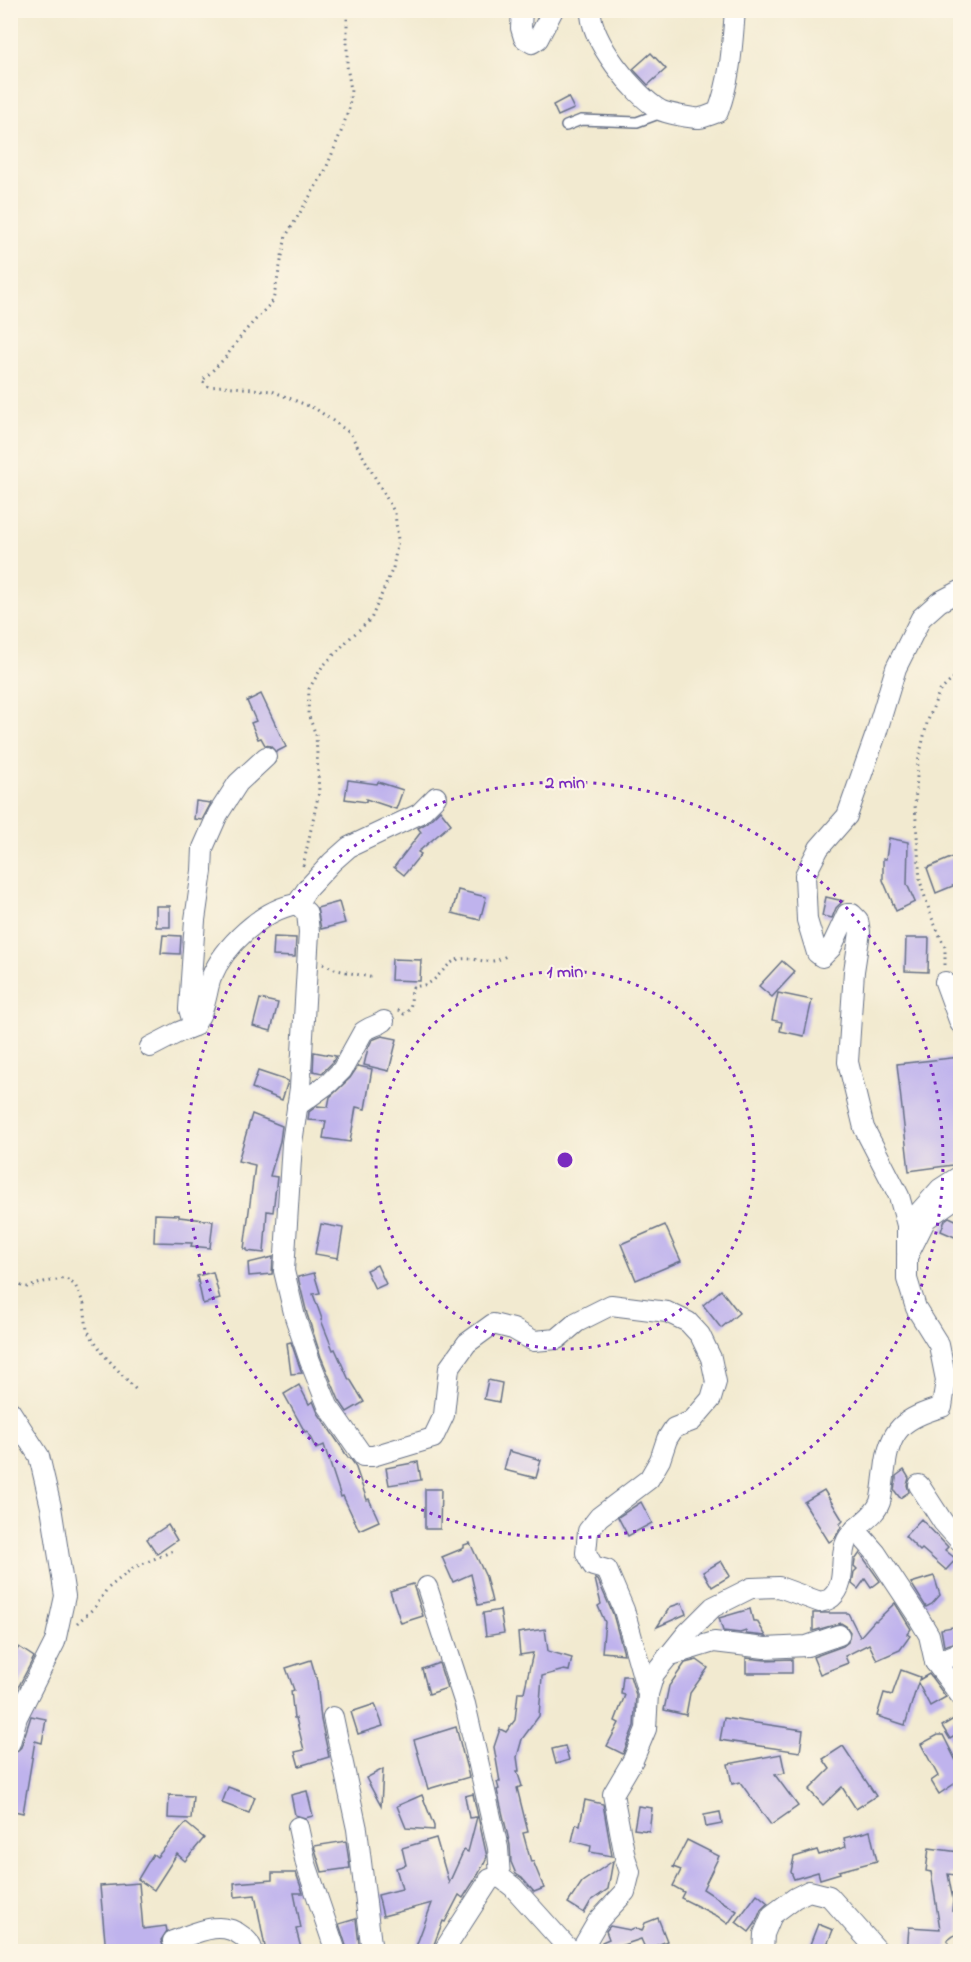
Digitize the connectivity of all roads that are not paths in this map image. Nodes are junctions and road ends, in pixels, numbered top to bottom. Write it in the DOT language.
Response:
graph roads {
  1 [pos="522,10"];
  2 [pos="553,10"];
  3 [pos="591,10"];
  4 [pos="735,10"];
  5 [pos="666,112"];
  6 [pos="566,126"];
  7 [pos="960,591"];
  8 [pos="266,757"];
  9 [pos="436,798"];
  10 [pos="297,904"];
  11 [pos="945,982"];
  12 [pos="384,1021"];
  13 [pos="960,1023"];
  14 [pos="194,1026"];
  15 [pos="150,1047"];
  16 [pos="297,1106"];
  17 [pos="960,1176"];
  18 [pos="960,1195"];
  19 [pos="907,1225"];
  20 [pos="907,1257"];
  21 [pos="10,1411"];
  22 [pos="919,1485"];
  23 [pos="855,1530"];
  24 [pos="960,1541"];
  25 [pos="427,1587"];
  26 [pos="839,1635"];
  27 [pos="960,1653"];
  28 [pos="668,1656"];
  29 [pos="935,1662"];
  30 [pos="648,1694"];
  31 [pos="960,1695"];
  32 [pos="333,1717"];
  33 [pos="10,1743"];
  34 [pos="298,1827"];
  35 [pos="500,1877"];
  36 [pos="173,1941"];
  37 [pos="253,1952"];
  38 [pos="336,1952"];
  39 [pos="372,1952"];
  40 [pos="443,1952"];
  41 [pos="578,1952"];
  42 [pos="763,1952"];
  43 [pos="879,1952"];
  1 -- 2 [label="street"];
  3 -- 5 [label="street"];
  4 -- 5 [label="street"];
  5 -- 6 [label="lane"];
  7 -- 19 [label="street"];
  8 -- 14 [label="street"];
  9 -- 10 [label="street"];
  10 -- 14 [label="street"];
  10 -- 16 [label="street"];
  11 -- 13 [label="street"];
  12 -- 16 [label="street"];
  14 -- 15 [label="street"];
  16 -- 30 [label="street"];
  17 -- 19 [label="street"];
  18 -- 20 [label="street"];
  19 -- 20 [label="street"];
  20 -- 23 [label="street"];
  21 -- 33 [label="street"];
  22 -- 24 [label="street"];
  23 -- 28 [label="street"];
  23 -- 29 [label="street"];
  25 -- 35 [label="street"];
  26 -- 28 [label="street"];
  27 -- 29 [label="street"];
  28 -- 30 [label="street"];
  29 -- 31 [label="street"];
  30 -- 41 [label="street"];
  32 -- 39 [label="street"];
  34 -- 38 [label="street"];
  35 -- 40 [label="street"];
  35 -- 41 [label="street"];
  36 -- 37 [label="street"];
  42 -- 43 [label="street"];
}
